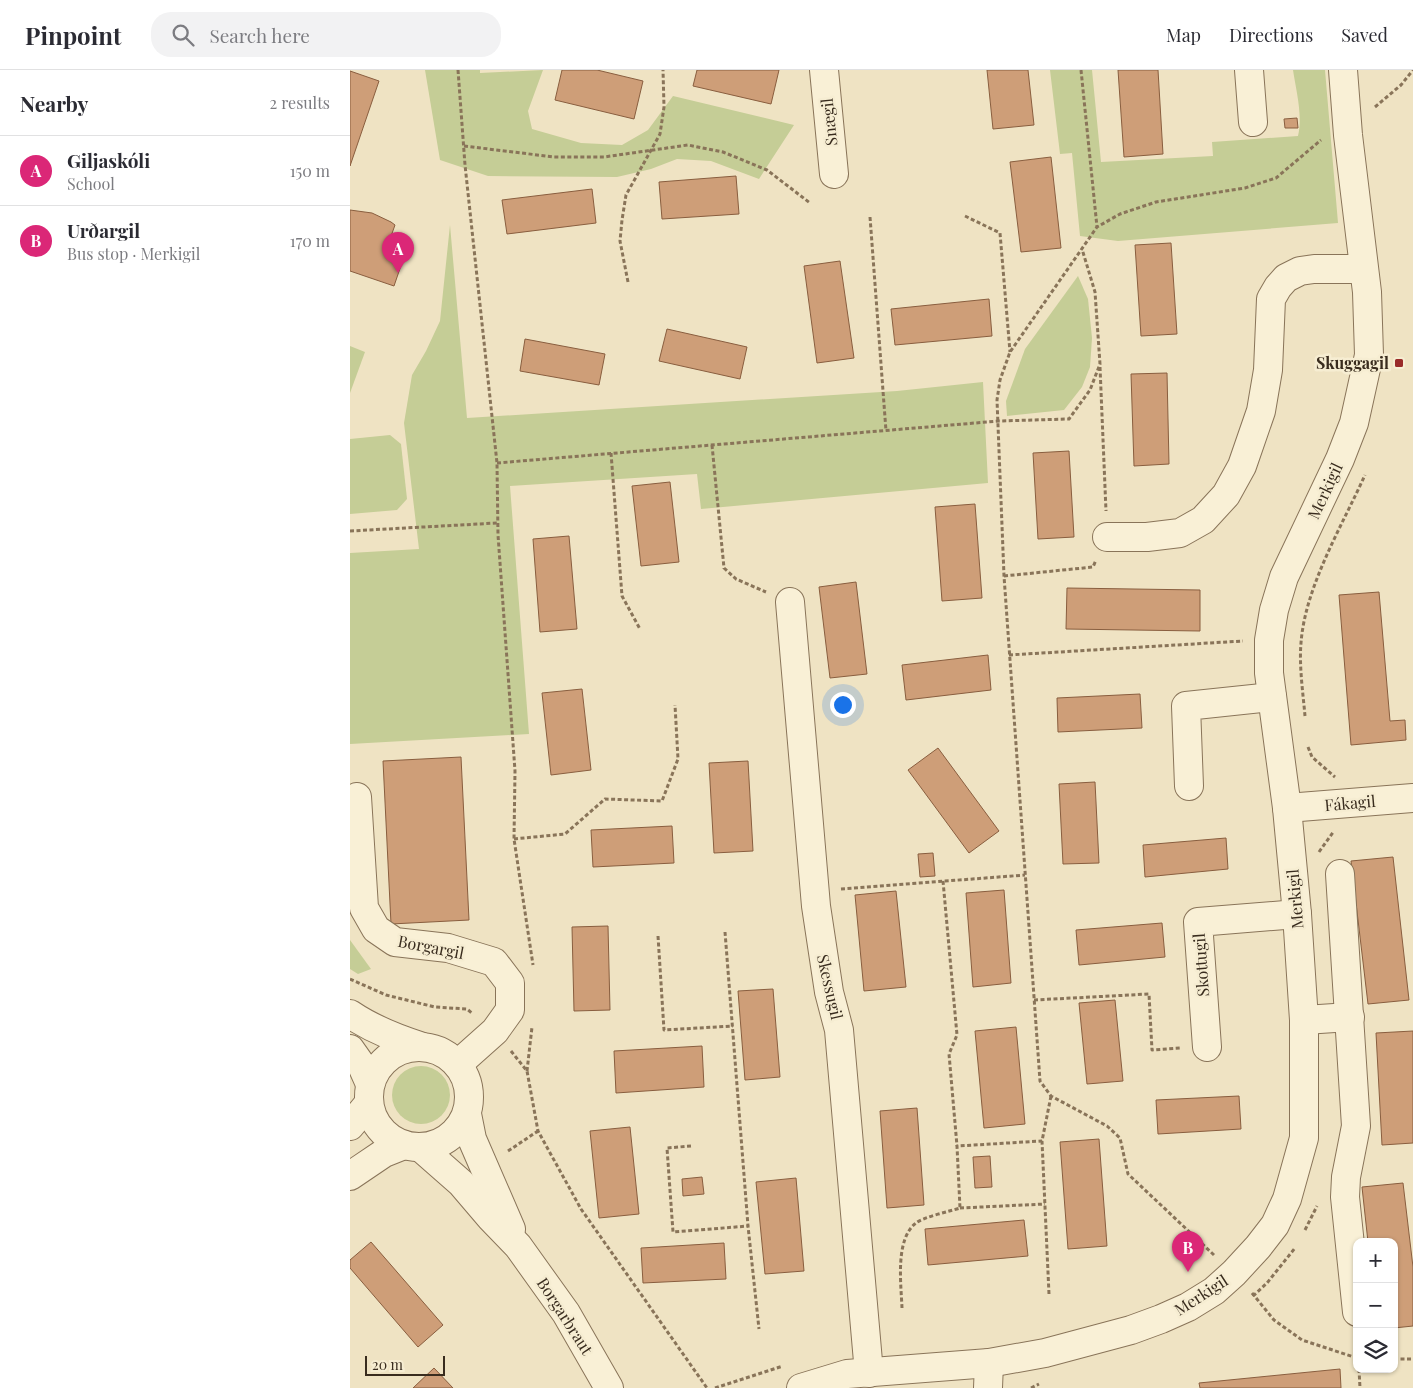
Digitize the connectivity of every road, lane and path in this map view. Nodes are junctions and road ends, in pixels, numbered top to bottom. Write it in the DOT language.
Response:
graph roads {
  1 [pos="458,70"];
  2 [pos="663,70"];
  3 [pos="824,70"];
  4 [pos="1081,70"];
  5 [pos="1249,70"];
  6 [pos="1343,70"];
  7 [pos="1413,70"];
  8 [pos="1375,107"];
  9 [pos="1254,122"];
  10 [pos="1348,135"];
  11 [pos="464,146"];
  12 [pos="651,150"];
  13 [pos="834,174"];
  14 [pos="810,203"];
  15 [pos="965,216"];
  16 [pos="870,217"];
  17 [pos="1097,227"];
  18 [pos="1082,249"];
  19 [pos="1363,269"];
  20 [pos="628,282"];
  21 [pos="1010,352"];
  22 [pos="1100,364"];
  23 [pos="998,421"];
  24 [pos="886,430"];
  25 [pos="712,445"];
  26 [pos="611,453"];
  27 [pos="497,463"];
  28 [pos="498,523"];
  29 [pos="350,531"];
  30 [pos="1107,537"];
  31 [pos="1004,576"];
  32 [pos="790,602"];
  33 [pos="640,629"];
  34 [pos="1269,640"];
  35 [pos="1301,644"];
  36 [pos="1009,655"];
  37 [pos="1272,697"];
  38 [pos="675,705"];
  39 [pos="1189,786"];
  40 [pos="357,797"];
  41 [pos="1413,798"];
  42 [pos="1287,808"];
  43 [pos="514,839"];
  44 [pos="1340,874"];
  45 [pos="1025,875"];
  46 [pos="943,881"];
  47 [pos="814,891"];
  48 [pos="1297,914"];
  49 [pos="725,932"];
  50 [pos="658,936"];
  51 [pos="533,967"];
  52 [pos="350,979"];
  53 [pos="1034,1000"];
  54 [pos="350,1014"];
  55 [pos="1350,1017"];
  56 [pos="533,1020"];
  57 [pos="1304,1020"];
  58 [pos="733,1026"];
  59 [pos="494,1031"];
  60 [pos="420,1046"];
  61 [pos="1207,1047"];
  62 [pos="350,1049"];
  63 [pos="458,1064"];
  64 [pos="527,1071"];
  65 [pos="369,1094"];
  66 [pos="1051,1096"];
  67 [pos="467,1114"];
  68 [pos="350,1126"];
  69 [pos="538,1130"];
  70 [pos="1042,1141"];
  71 [pos="412,1146"];
  72 [pos="691,1146"];
  73 [pos="957,1146"];
  74 [pos="507,1152"];
  75 [pos="350,1176"];
  76 [pos="1045,1204"];
  77 [pos="960,1208"];
  78 [pos="748,1226"];
  79 [pos="518,1246"];
  80 [pos="1234,1273"];
  81 [pos="1354,1283"];
  82 [pos="1049,1294"];
  83 [pos="902,1308"];
  84 [pos="759,1329"];
  85 [pos="1353,1357"];
  86 [pos="1398,1359"];
  87 [pos="1413,1359"];
  88 [pos="784,1366"];
  89 [pos="1359,1373"];
  90 [pos="989,1375"];
  91 [pos="854,1378"];
  92 [pos="610,1388"];
  93 [pos="707,1388"];
  94 [pos="715,1388"];
  95 [pos="801,1388"];
  96 [pos="1360,1388"];
  1 -- 11 [label="path"];
  2 -- 12 [label="path"];
  3 -- 13 [label="street, Snægil"];
  4 -- 17 [label="path"];
  5 -- 9 [label="street"];
  6 -- 10 [label="street, Merkigil"];
  7 -- 8 [label="path"];
  10 -- 17 [label="path"];
  10 -- 19 [label="street, Merkigil"];
  11 -- 12 [label="path"];
  11 -- 27 [label="path"];
  12 -- 14 [label="path"];
  12 -- 20 [label="path"];
  15 -- 21 [label="path"];
  16 -- 24 [label="path"];
  17 -- 18 [label="path"];
  18 -- 21 [label="path"];
  18 -- 22 [label="path"];
  19 -- 30 [label="street"];
  19 -- 34 [label="street, Merkigil"];
  21 -- 23 [label="path"];
  22 -- 23 [label="path"];
  22 -- 30 [label="path"];
  23 -- 24 [label="path"];
  23 -- 31 [label="path"];
  24 -- 25 [label="path"];
  25 -- 26 [label="path"];
  25 -- 32 [label="path"];
  26 -- 27 [label="path"];
  26 -- 33 [label="path"];
  27 -- 28 [label="path"];
  28 -- 29 [label="path"];
  28 -- 43 [label="path"];
  30 -- 31 [label="path"];
  31 -- 36 [label="path"];
  32 -- 47 [label="street, Skessugil"];
  34 -- 35 [label="path"];
  34 -- 36 [label="path"];
  34 -- 37 [label="street, Merkigil"];
  36 -- 45 [label="path"];
  37 -- 39 [label="street"];
  37 -- 42 [label="street, Merkigil"];
  38 -- 43 [label="path"];
  40 -- 59 [label="street, Borgargil"];
  41 -- 42 [label="street, Fákagil"];
  42 -- 48 [label="street, Merkigil"];
  43 -- 51 [label="path"];
  44 -- 55 [label="street"];
  45 -- 46 [label="path"];
  45 -- 53 [label="path"];
  46 -- 47 [label="path"];
  46 -- 73 [label="path"];
  47 -- 91 [label="street, Skessugil"];
  48 -- 57 [label="street, Merkigil"];
  48 -- 61 [label="street, Skottugil"];
  49 -- 58 [label="path"];
  50 -- 58 [label="path"];
  52 -- 59 [label="path"];
  53 -- 61 [label="path"];
  53 -- 66 [label="path"];
  54 -- 60 [label="street"];
  55 -- 57 [label="street"];
  55 -- 81 [label="street"];
  56 -- 64 [label="path"];
  57 -- 80 [label="street, Merkigil"];
  58 -- 78 [label="path"];
  59 -- 63 [label="street, Borgargil"];
  59 -- 64 [label="path"];
  60 -- 63 [label="street"];
  60 -- 65 [label="street"];
  62 -- 65 [label="street"];
  63 -- 67 [label="street"];
  64 -- 69 [label="path"];
  65 -- 68 [label="street"];
  65 -- 71 [label="street"];
  66 -- 70 [label="path"];
  66 -- 80 [label="path"];
  67 -- 71 [label="street"];
  67 -- 79 [label="street, Borgarbraut"];
  69 -- 74 [label="path"];
  69 -- 93 [label="path"];
  70 -- 73 [label="path"];
  70 -- 76 [label="path"];
  71 -- 75 [label="street"];
  71 -- 79 [label="street, Borgarbraut"];
  72 -- 78 [label="path"];
  73 -- 77 [label="path"];
  76 -- 77 [label="path"];
  76 -- 82 [label="path"];
  77 -- 83 [label="path"];
  78 -- 84 [label="path"];
  79 -- 92 [label="street, Borgarbraut"];
  80 -- 85 [label="path"];
  80 -- 90 [label="street, Merkigil"];
  86 -- 87 [label="path"];
  88 -- 94 [label="path"];
  89 -- 96 [label="path"];
  90 -- 91 [label="street, Merkigil"];
  91 -- 95 [label="street, Merkigil"];
}
